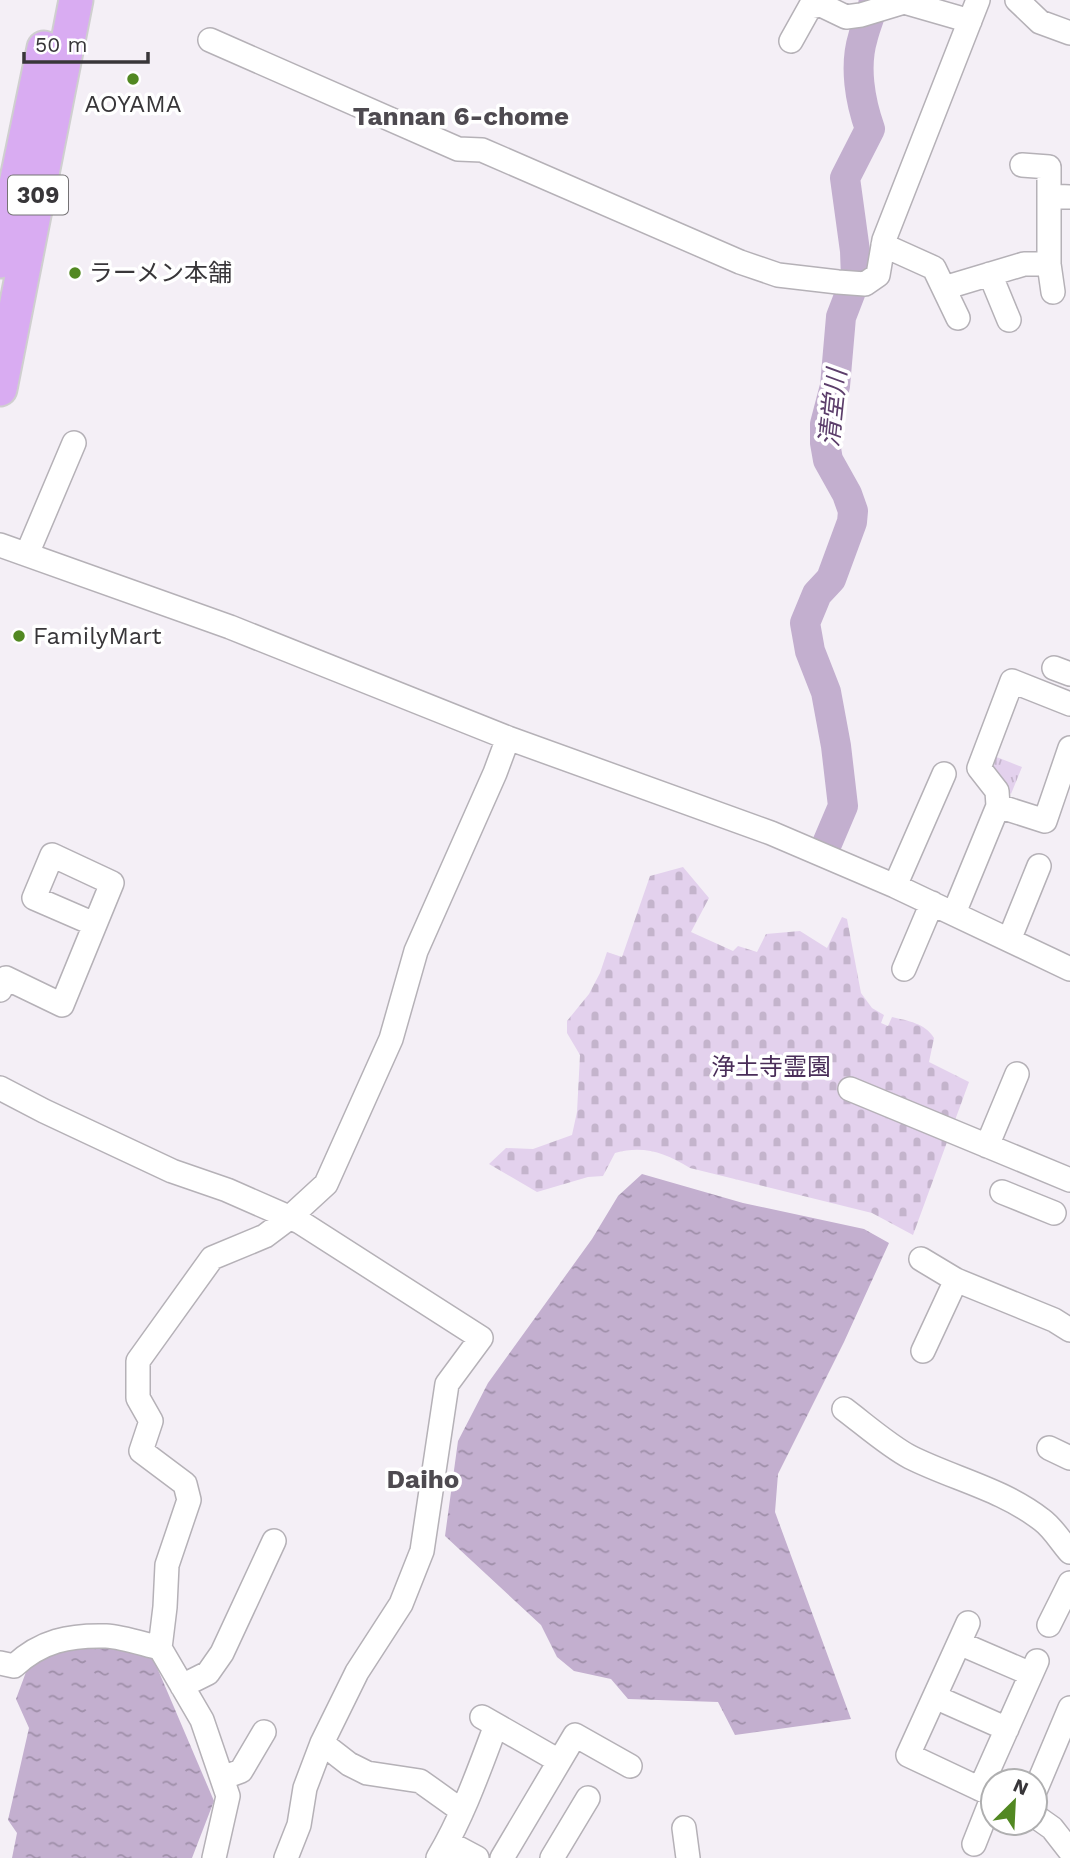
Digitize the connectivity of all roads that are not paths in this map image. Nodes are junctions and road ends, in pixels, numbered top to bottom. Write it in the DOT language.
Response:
graph roads {
  1 [pos="53,0"];
  2 [pos="76,0"];
  3 [pos="1017,0"];
  4 [pos="974,11"];
  5 [pos="1070,33"];
  6 [pos="210,40"];
  7 [pos="790,41"];
  8 [pos="1022,165"];
  9 [pos="1059,196"];
  10 [pos="883,245"];
  11 [pos="1056,257"];
  12 [pos="0,261"];
  13 [pos="990,274"];
  14 [pos="944,288"];
  15 [pos="1053,292"];
  16 [pos="958,318"];
  17 [pos="1009,320"];
  18 [pos="0,389"];
  19 [pos="74,443"];
  20 [pos="0,545"];
  21 [pos="27,554"];
  22 [pos="1070,704"];
  23 [pos="508,738"];
  24 [pos="1070,748"];
  25 [pos="944,774"];
  26 [pos="998,806"];
  27 [pos="1039,866"];
  28 [pos="895,886"];
  29 [pos="932,903"];
  30 [pos="954,913"];
  31 [pos="94,924"];
  32 [pos="1009,940"];
  33 [pos="1070,969"];
  34 [pos="904,970"];
  35 [pos="0,990"];
  36 [pos="1017,1074"];
  37 [pos="0,1088"];
  38 [pos="850,1089"];
  39 [pos="987,1146"];
  40 [pos="1060,1176"];
  41 [pos="1002,1192"];
  42 [pos="289,1218"];
  43 [pos="921,1259"];
  44 [pos="956,1280"];
  45 [pos="1070,1330"];
  46 [pos="923,1351"];
  47 [pos="844,1409"];
  48 [pos="274,1541"];
  49 [pos="1070,1552"];
  50 [pos="1070,1583"];
  51 [pos="1049,1625"];
  52 [pos="160,1648"];
  53 [pos="0,1663"];
  54 [pos="182,1686"];
  55 [pos="934,1697"];
  56 [pos="1070,1708"];
  57 [pos="1007,1729"];
  58 [pos="264,1732"];
  59 [pos="322,1744"];
  60 [pos="559,1761"];
  61 [pos="630,1766"];
  62 [pos="996,1767"];
  63 [pos="1045,1767"];
  64 [pos="222,1778"];
  65 [pos="979,1788"];
  66 [pos="588,1798"];
  67 [pos="462,1811"];
  68 [pos="1049,1826"];
  69 [pos="979,1827"];
  70 [pos="684,1828"];
  71 [pos="974,1844"];
  72 [pos="443,1850"];
  73 [pos="1065,1852"];
  74 [pos="215,1858"];
  75 [pos="286,1858"];
  76 [pos="477,1858"];
  77 [pos="502,1858"];
  78 [pos="552,1858"];
  79 [pos="688,1858"];
  1 -- 12 [label="highway, 309"];
  2 -- 18 [label="highway, 309"];
  3 -- 5 [label="street"];
  4 -- 7 [label="street"];
  4 -- 10 [label="street"];
  6 -- 10 [label="street"];
  8 -- 9 [label="street"];
  9 -- 11 [label="street"];
  10 -- 14 [label="street"];
  11 -- 13 [label="street"];
  11 -- 15 [label="street"];
  13 -- 14 [label="street"];
  13 -- 17 [label="street"];
  14 -- 16 [label="street"];
  19 -- 21 [label="street"];
  20 -- 21 [label="street"];
  21 -- 23 [label="street"];
  22 -- 26 [label="street"];
  23 -- 28 [label="street"];
  23 -- 42 [label="street"];
  24 -- 26 [label="street"];
  25 -- 28 [label="street"];
  26 -- 30 [label="street"];
  27 -- 32 [label="street"];
  28 -- 29 [label="street"];
  29 -- 30 [label="street"];
  29 -- 34 [label="street"];
  30 -- 32 [label="street"];
  31 -- 35 [label="street"];
  32 -- 33 [label="street"];
  36 -- 39 [label="street"];
  37 -- 42 [label="street"];
  38 -- 39 [label="street"];
  39 -- 40 [label="street"];
  40 -- 41 [label="street"];
  42 -- 52 [label="street"];
  42 -- 59 [label="street"];
  43 -- 44 [label="street"];
  44 -- 45 [label="street"];
  44 -- 46 [label="street"];
  47 -- 49 [label="street"];
  48 -- 54 [label="street"];
  50 -- 51 [label="street"];
  52 -- 53 [label="street"];
  52 -- 54 [label="street"];
  54 -- 64 [label="street"];
  55 -- 57 [label="street"];
  55 -- 57 [label="street"];
  55 -- 65 [label="street"];
  56 -- 63 [label="street"];
  57 -- 62 [label="street"];
  58 -- 64 [label="street"];
  59 -- 67 [label="street"];
  59 -- 75 [label="street"];
  60 -- 61 [label="street"];
  60 -- 67 [label="street"];
  60 -- 77 [label="street"];
  64 -- 74 [label="street"];
  66 -- 78 [label="street"];
  67 -- 72 [label="street"];
  68 -- 73 [label="street"];
  69 -- 71 [label="street"];
  70 -- 79 [label="street"];
  72 -- 76 [label="street"];
}
